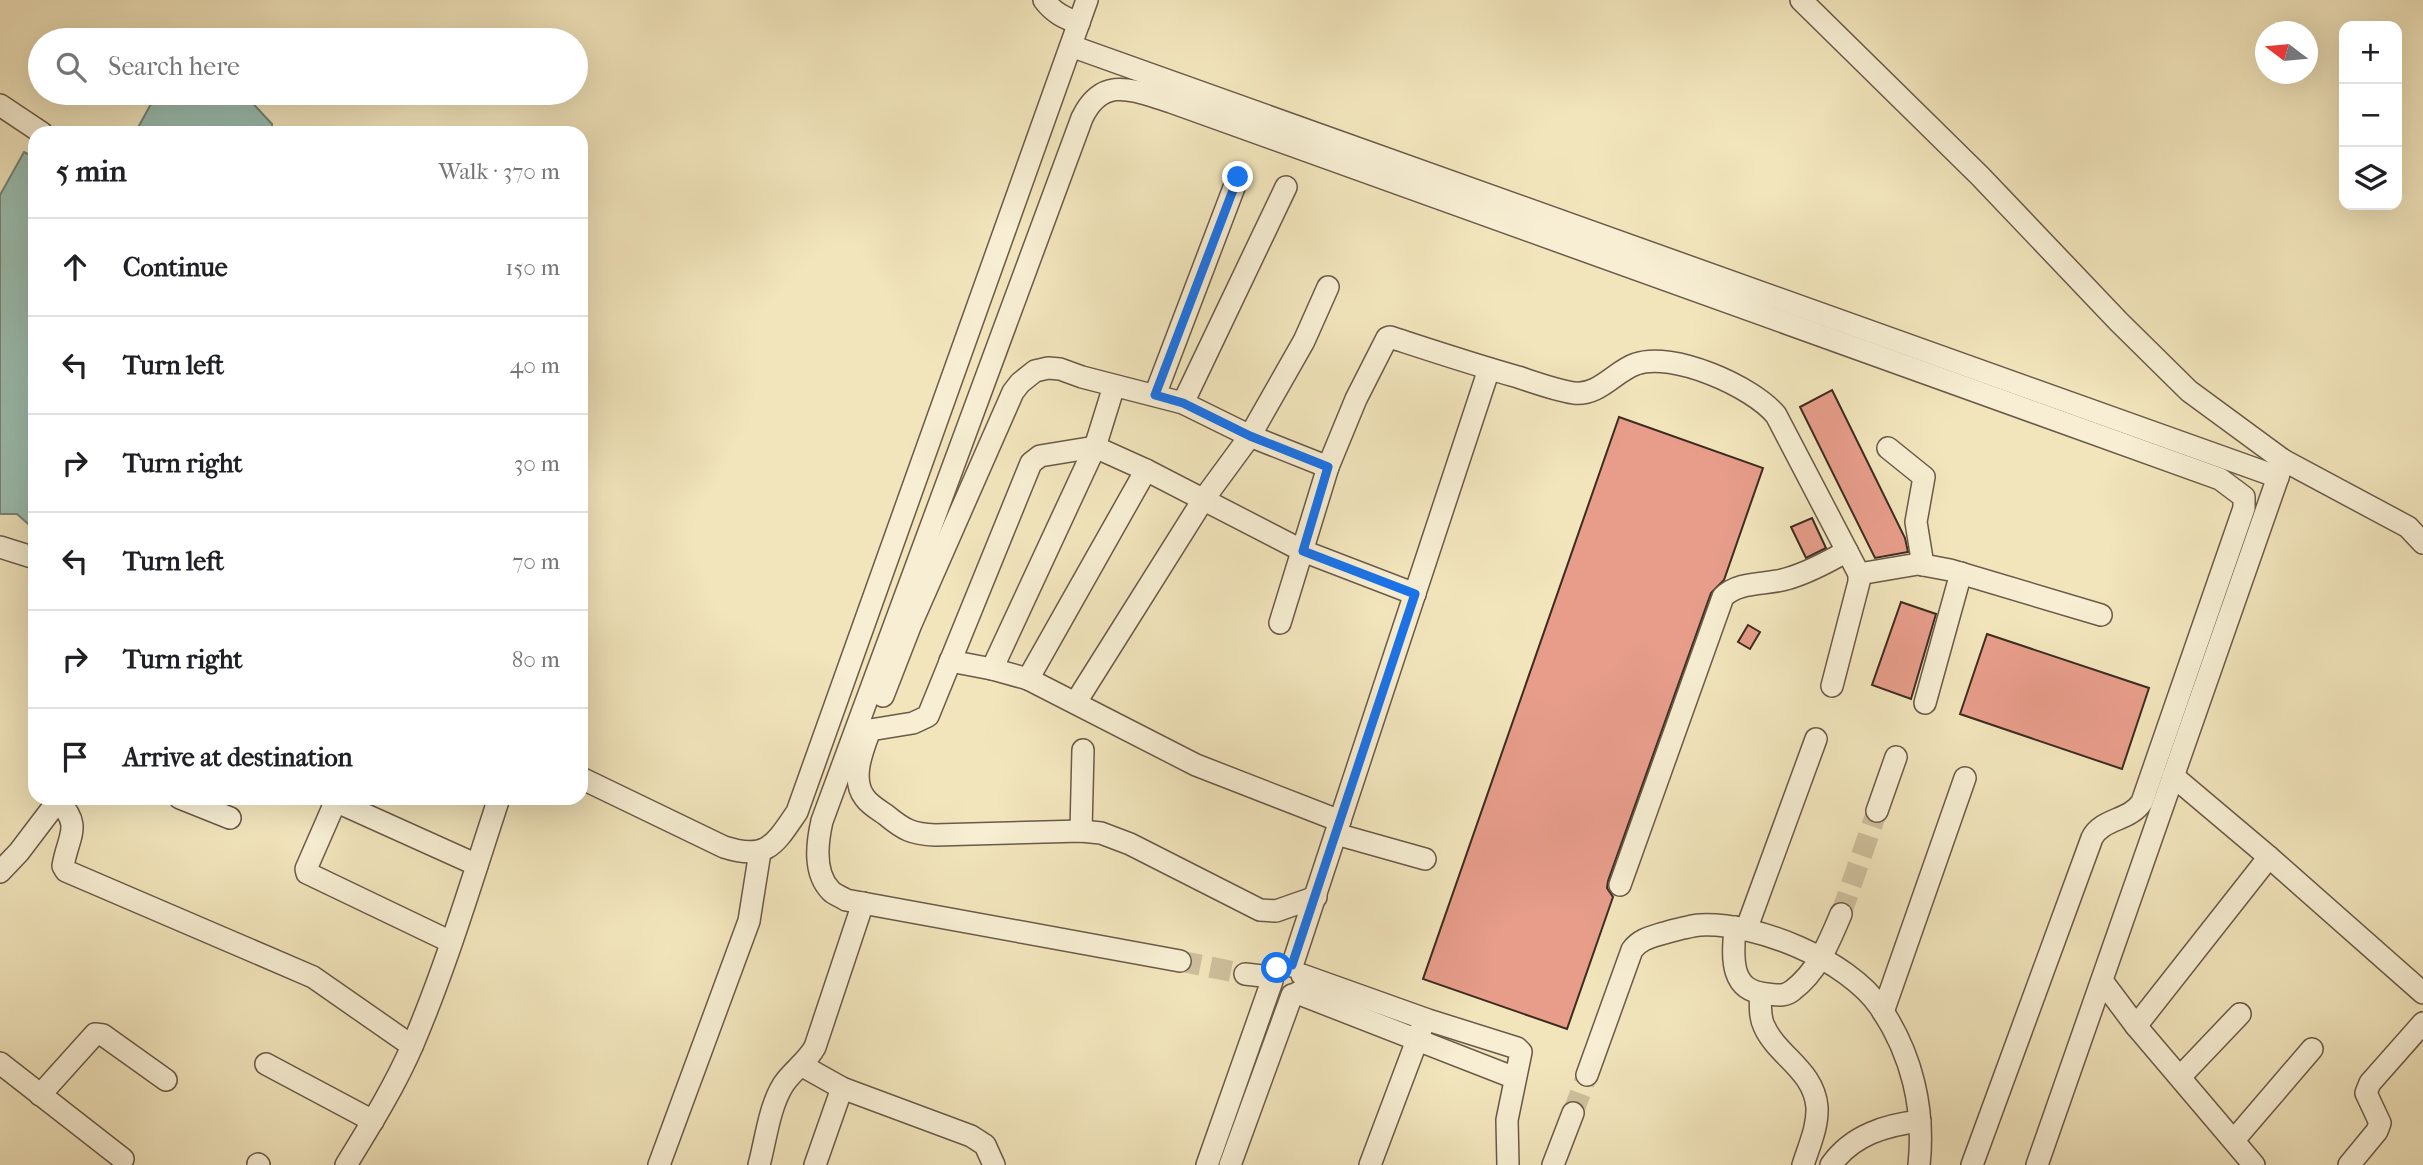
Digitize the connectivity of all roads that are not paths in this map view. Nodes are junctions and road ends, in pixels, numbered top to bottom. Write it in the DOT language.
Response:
graph roads {
  1 [pos="1044,0"];
  2 [pos="1087,0"];
  3 [pos="1801,0"];
  4 [pos="1079,23"];
  5 [pos="1071,46"];
  6 [pos="0,105"];
  7 [pos="32,126"];
  8 [pos="1238,177"];
  9 [pos="1286,187"];
  10 [pos="1328,287"];
  11 [pos="1489,369"];
  12 [pos="1114,386"];
  13 [pos="1155,395"];
  14 [pos="1183,403"];
  15 [pos="1250,436"];
  16 [pos="1095,447"];
  17 [pos="1888,448"];
  18 [pos="1328,467"];
  19 [pos="2280,468"];
  20 [pos="1146,470"];
  21 [pos="1203,500"];
  22 [pos="2423,542"];
  23 [pos="0,547"];
  24 [pos="1303,551"];
  25 [pos="1847,551"];
  26 [pos="28,556"];
  27 [pos="1923,565"];
  28 [pos="1961,573"];
  29 [pos="1859,574"];
  30 [pos="1415,594"];
  31 [pos="2101,615"];
  32 [pos="1280,623"];
  33 [pos="950,661"];
  34 [pos="992,669"];
  35 [pos="1028,679"];
  36 [pos="1832,686"];
  37 [pos="1076,702"];
  38 [pos="1925,703"];
  39 [pos="870,730"];
  40 [pos="1816,739"];
  41 [pos="1083,750"];
  42 [pos="1896,757"];
  43 [pos="2173,776"];
  44 [pos="1965,778"];
  45 [pos="588,781"];
  46 [pos="54,805"];
  47 [pos="64,805"];
  48 [pos="198,805"];
  49 [pos="334,805"];
  50 [pos="347,805"];
  51 [pos="497,805"];
  52 [pos="1877,811"];
  53 [pos="230,818"];
  54 [pos="1338,828"];
  55 [pos="1081,831"];
  56 [pos="760,852"];
  57 [pos="2269,857"];
  58 [pos="1425,859"];
  59 [pos="477,865"];
  60 [pos="0,872"];
  61 [pos="1620,885"];
  62 [pos="1316,897"];
  63 [pos="863,903"];
  64 [pos="1841,914"];
  65 [pos="1741,929"];
  66 [pos="451,942"];
  67 [pos="1822,959"];
  68 [pos="1180,961"];
  69 [pos="1245,974"];
  70 [pos="1272,979"];
  71 [pos="1296,982"];
  72 [pos="2103,982"];
  73 [pos="1760,993"];
  74 [pos="2423,993"];
  75 [pos="1883,1012"];
  76 [pos="2240,1014"];
  77 [pos="1425,1019"];
  78 [pos="2423,1023"];
  79 [pos="2136,1026"];
  80 [pos="1417,1039"];
  81 [pos="412,1046"];
  82 [pos="2312,1049"];
  83 [pos="0,1063"];
  84 [pos="266,1064"];
  85 [pos="802,1065"];
  86 [pos="1587,1075"];
  87 [pos="2180,1077"];
  88 [pos="1515,1078"];
  89 [pos="166,1080"];
  90 [pos="842,1088"];
  91 [pos="40,1095"];
  92 [pos="1573,1113"];
  93 [pos="373,1121"];
  94 [pos="1920,1121"];
  95 [pos="2234,1140"];
  96 [pos="123,1159"];
  97 [pos="346,1165"];
  98 [pos="659,1165"];
  99 [pos="759,1165"];
  100 [pos="815,1165"];
  101 [pos="994,1165"];
  102 [pos="1208,1165"];
  103 [pos="1230,1165"];
  104 [pos="1370,1165"];
  105 [pos="1508,1165"];
  106 [pos="1553,1165"];
  107 [pos="1803,1165"];
  108 [pos="1831,1165"];
  109 [pos="1919,1165"];
  110 [pos="1972,1165"];
  111 [pos="2037,1165"];
  112 [pos="2254,1165"];
  113 [pos="2349,1165"];
  1 -- 4 [label="street"];
  2 -- 4 [label="street"];
  3 -- 19 [label="street"];
  4 -- 5 [label="street"];
  5 -- 19 [label="street"];
  5 -- 56 [label="street"];
  6 -- 7 [label="street"];
  8 -- 13 [label="street"];
  9 -- 14 [label="street"];
  10 -- 15 [label="street"];
  11 -- 18 [label="street"];
  11 -- 25 [label="street"];
  11 -- 30 [label="street"];
  12 -- 13 [label="street"];
  12 -- 16 [label="street"];
  12 -- 39 [label="street"];
  13 -- 14 [label="street"];
  14 -- 15 [label="street"];
  15 -- 18 [label="street"];
  15 -- 21 [label="street"];
  16 -- 20 [label="street"];
  16 -- 33 [label="street"];
  16 -- 34 [label="street"];
  17 -- 27 [label="street"];
  18 -- 24 [label="street"];
  19 -- 22 [label="street"];
  19 -- 43 [label="street"];
  20 -- 21 [label="street"];
  20 -- 35 [label="street"];
  21 -- 24 [label="street"];
  21 -- 37 [label="street"];
  23 -- 26 [label="street"];
  24 -- 30 [label="street"];
  24 -- 32 [label="street"];
  25 -- 29 [label="street"];
  25 -- 61 [label="street"];
  27 -- 28 [label="street"];
  27 -- 29 [label="street"];
  28 -- 31 [label="street"];
  28 -- 38 [label="street"];
  29 -- 36 [label="street"];
  30 -- 54 [label="street"];
  33 -- 34 [label="street"];
  33 -- 39 [label="street"];
  34 -- 35 [label="street"];
  35 -- 37 [label="street"];
  37 -- 54 [label="street"];
  39 -- 55 [label="street"];
  40 -- 65 [label="street"];
  41 -- 55 [label="street"];
  42 -- 52 [label="street"];
  43 -- 57 [label="street"];
  43 -- 72 [label="street"];
  44 -- 75 [label="street"];
  45 -- 56 [label="street"];
  46 -- 60 [label="street"];
  47 -- 81 [label="street"];
  48 -- 53 [label="street"];
  49 -- 66 [label="street"];
  50 -- 59 [label="street"];
  51 -- 59 [label="street"];
  54 -- 58 [label="street"];
  54 -- 62 [label="street"];
  55 -- 62 [label="street"];
  56 -- 98 [label="street"];
  57 -- 74 [label="street"];
  57 -- 79 [label="street"];
  59 -- 66 [label="street"];
  62 -- 71 [label="street"];
  63 -- 68 [label="street"];
  63 -- 85 [label="street"];
  63 -- 110 [label="street"];
  64 -- 67 [label="street"];
  65 -- 67 [label="street"];
  65 -- 73 [label="street"];
  65 -- 86 [label="street"];
  66 -- 81 [label="street"];
  67 -- 73 [label="street"];
  67 -- 75 [label="street"];
  69 -- 70 [label="street"];
  70 -- 71 [label="street"];
  70 -- 102 [label="street"];
  71 -- 77 [label="street"];
  71 -- 80 [label="street"];
  71 -- 103 [label="street"];
  72 -- 79 [label="street"];
  72 -- 111 [label="street"];
  73 -- 107 [label="street"];
  75 -- 94 [label="street"];
  76 -- 87 [label="street"];
  77 -- 80 [label="street"];
  77 -- 88 [label="street"];
  78 -- 113 [label="street"];
  79 -- 87 [label="street"];
  80 -- 88 [label="street"];
  80 -- 104 [label="street"];
  81 -- 93 [label="street"];
  82 -- 95 [label="street"];
  83 -- 91 [label="street"];
  84 -- 93 [label="street"];
  85 -- 90 [label="street"];
  85 -- 99 [label="street"];
  87 -- 95 [label="street"];
  88 -- 105 [label="street"];
  89 -- 91 [label="street"];
  90 -- 100 [label="street"];
  90 -- 101 [label="street"];
  91 -- 96 [label="street"];
  92 -- 106 [label="street"];
  93 -- 97 [label="street"];
  94 -- 108 [label="street"];
  94 -- 109 [label="street"];
  95 -- 112 [label="street"];
}
